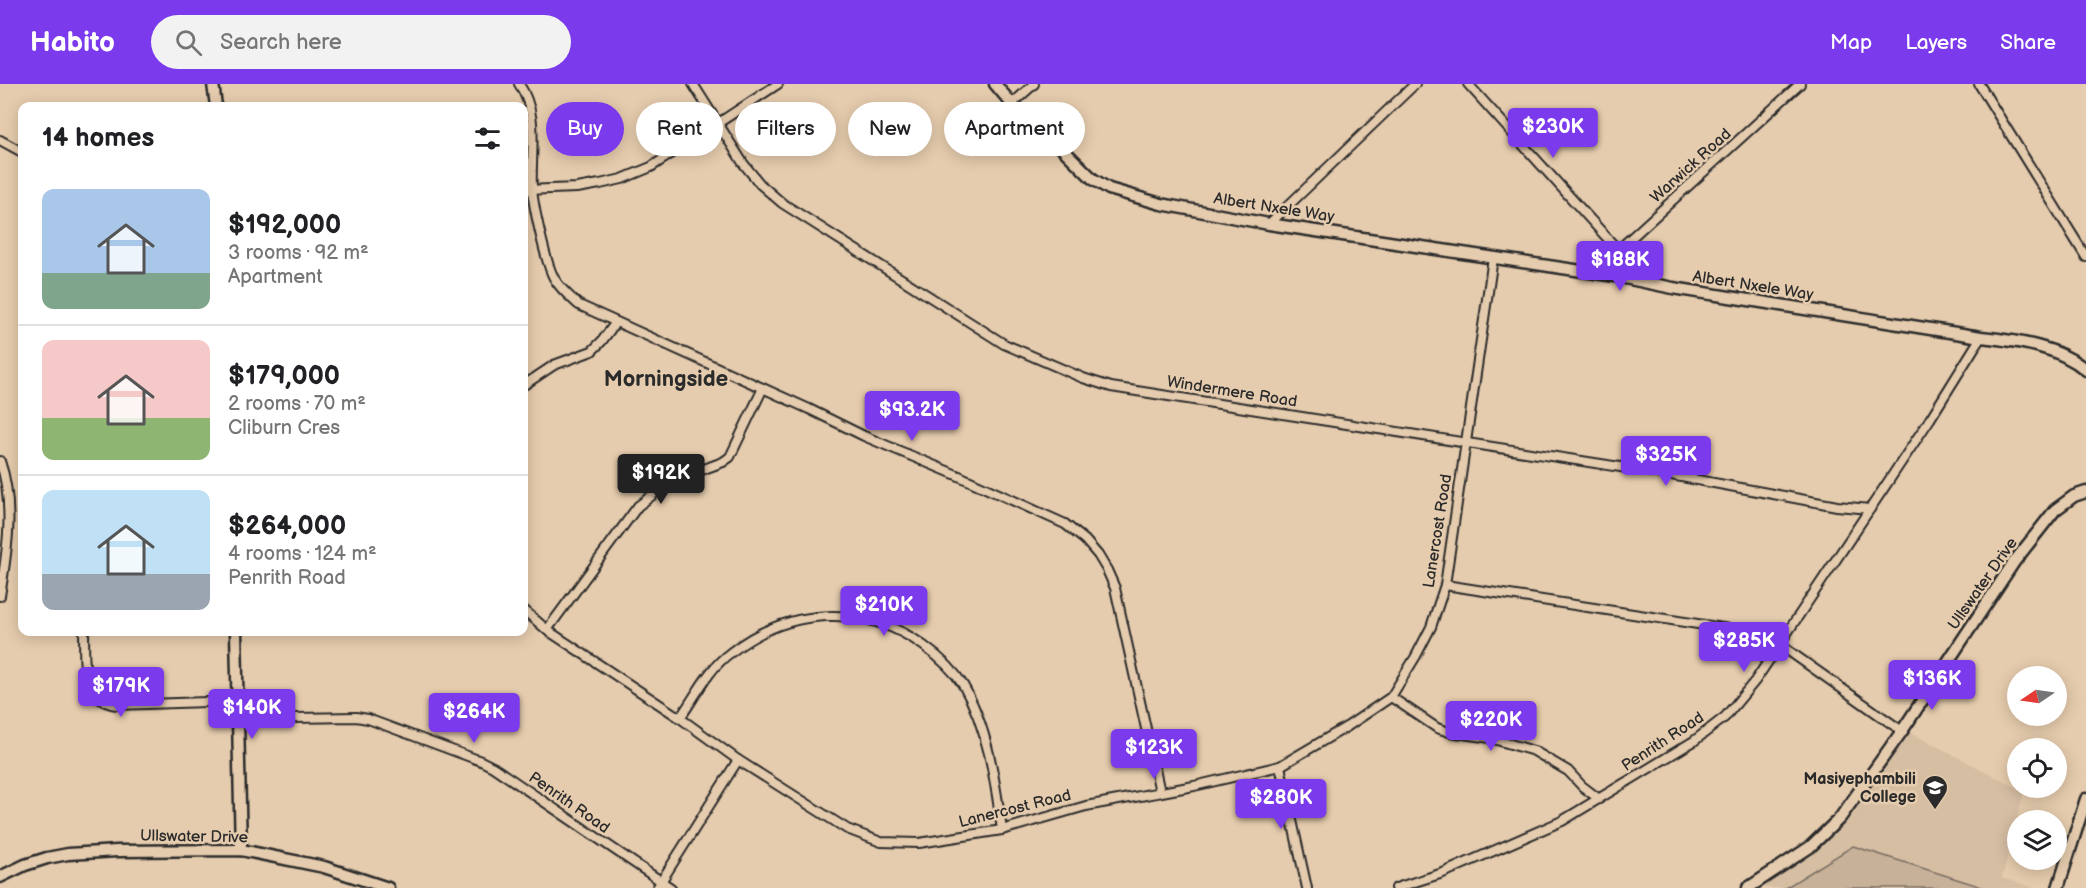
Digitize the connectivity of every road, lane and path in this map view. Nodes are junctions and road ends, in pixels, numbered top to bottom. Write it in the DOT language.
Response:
graph roads {
  1 [pos="213,84"];
  2 [pos="519,84"];
  3 [pos="693,84"];
  4 [pos="778,84"];
  5 [pos="995,84"];
  6 [pos="1034,84"];
  7 [pos="1415,84"];
  8 [pos="1468,84"];
  9 [pos="1800,84"];
  10 [pos="1979,84"];
  11 [pos="215,102"];
  12 [pos="527,102"];
  13 [pos="705,102"];
  14 [pos="1011,102"];
  15 [pos="1018,102"];
  16 [pos="528,107"];
  17 [pos="723,120"];
  18 [pos="723,131"];
  19 [pos="0,140"];
  20 [pos="18,150"];
  21 [pos="668,156"];
  22 [pos="1063,156"];
  23 [pos="528,190"];
  24 [pos="1269,224"];
  25 [pos="1618,250"];
  26 [pos="2086,257"];
  27 [pos="1493,258"];
  28 [pos="1615,276"];
  29 [pos="616,322"];
  30 [pos="1981,337"];
  31 [pos="2086,370"];
  32 [pos="528,383"];
  33 [pos="763,388"];
  34 [pos="1465,444"];
  35 [pos="0,461"];
  36 [pos="2086,492"];
  37 [pos="1870,509"];
  38 [pos="1445,585"];
  39 [pos="0,596"];
  40 [pos="528,613"];
  41 [pos="547,630"];
  42 [pos="84,636"];
  43 [pos="236,636"];
  44 [pos="1779,644"];
  45 [pos="1391,697"];
  46 [pos="237,701"];
  47 [pos="680,718"];
  48 [pos="237,719"];
  49 [pos="1902,731"];
  50 [pos="738,760"];
  51 [pos="1280,766"];
  52 [pos="1160,792"];
  53 [pos="1599,799"];
  54 [pos="2086,799"];
  55 [pos="1002,830"];
  56 [pos="241,850"];
  57 [pos="0,877"];
  58 [pos="659,885"];
  59 [pos="388,888"];
  60 [pos="670,888"];
  61 [pos="1307,888"];
  62 [pos="1396,888"];
  63 [pos="1748,888"];
  64 [pos="2058,888"];
  1 -- 11 [label="main road"];
  2 -- 12 [label="street"];
  3 -- 13 [label="street, Windermere Road"];
  4 -- 17 [label="street"];
  5 -- 14 [label="main road, Albert Nxele Way"];
  6 -- 15 [label="street"];
  7 -- 24 [label="street"];
  8 -- 25 [label="street"];
  9 -- 25 [label="street, Warwick Road"];
  10 -- 26 [label="street"];
  16 -- 23 [label="street"];
  18 -- 34 [label="street, Windermere Road"];
  19 -- 20 [label="street"];
  21 -- 23 [label="street"];
  22 -- 24 [label="main road, Albert Nxele Way"];
  23 -- 29 [label="street"];
  24 -- 27 [label="main road, Albert Nxele Way"];
  25 -- 28 [label="street"];
  27 -- 28 [label="main road, Albert Nxele Way"];
  27 -- 34 [label="street, Lanercost Road"];
  28 -- 30 [label="main road, Albert Nxele Way"];
  29 -- 32 [label="street"];
  29 -- 33 [label="street"];
  30 -- 31 [label="main road, Albert Nxele Way"];
  30 -- 37 [label="street, Penrith Road"];
  33 -- 41 [label="street"];
  33 -- 52 [label="street"];
  34 -- 37 [label="street, Windermere Road"];
  34 -- 38 [label="street, Lanercost Road"];
  35 -- 39 [label="street"];
  36 -- 49 [label="main road, Ullswater Drive"];
  37 -- 44 [label="street, Penrith Road"];
  38 -- 44 [label="street"];
  38 -- 45 [label="street, Lanercost Road"];
  40 -- 41 [label="street, Lanercost Road"];
  41 -- 47 [label="street, Lanercost Road"];
  42 -- 46 [label="street"];
  43 -- 46 [label="main road"];
  44 -- 49 [label="street"];
  44 -- 53 [label="street, Penrith Road"];
  45 -- 51 [label="street, Lanercost Road"];
  45 -- 53 [label="street"];
  46 -- 48 [label="main road"];
  47 -- 50 [label="street, Lanercost Road"];
  47 -- 55 [label="street"];
  48 -- 56 [label="main road"];
  48 -- 58 [label="street, Penrith Road"];
  49 -- 63 [label="main road, Ullswater Drive"];
  50 -- 55 [label="street, Lanercost Road"];
  50 -- 58 [label="street"];
  51 -- 52 [label="street, Lanercost Road"];
  51 -- 61 [label="street"];
  52 -- 55 [label="street, Lanercost Road"];
  53 -- 62 [label="street, Penrith Road"];
  54 -- 64 [label="main road"];
  56 -- 57 [label="main road, Ullswater Drive"];
  56 -- 59 [label="main road, Ullswater Drive"];
  58 -- 60 [label="street, Penrith Road"];
}
